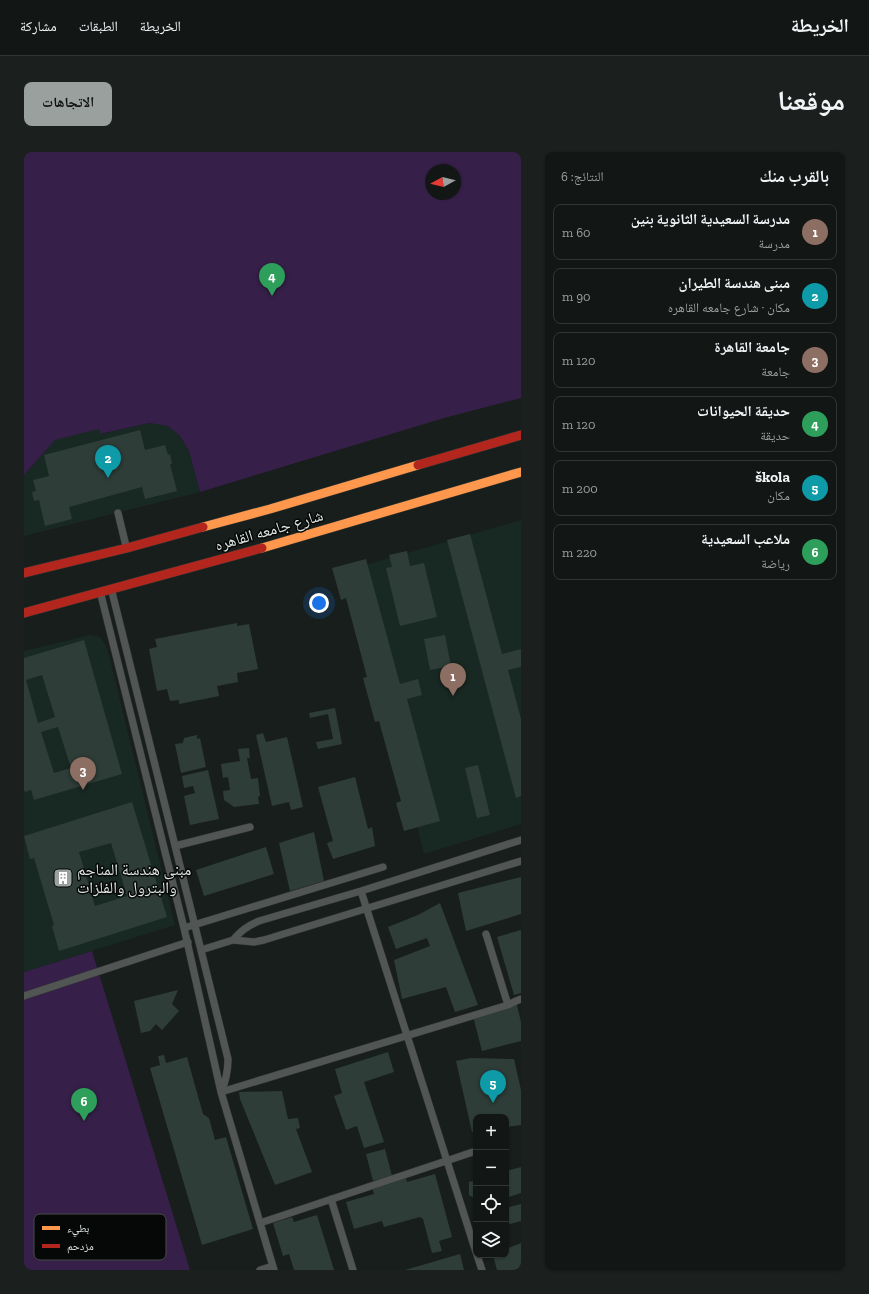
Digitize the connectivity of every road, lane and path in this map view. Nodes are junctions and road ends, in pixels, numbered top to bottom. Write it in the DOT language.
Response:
graph roads {
  1 [pos="521,435"];
  2 [pos="521,472"];
  3 [pos="118,513"];
  4 [pos="127,548"];
  5 [pos="24,573"];
  6 [pos="111,590"];
  7 [pos="100,593"];
  8 [pos="24,613"];
  9 [pos="250,827"];
  10 [pos="521,840"];
  11 [pos="175,846"];
  12 [pos="521,862"];
  13 [pos="383,867"];
  14 [pos="361,891"];
  15 [pos="367,909"];
  16 [pos="195,924"];
  17 [pos="184,928"];
  18 [pos="486,934"];
  19 [pos="233,940"];
  20 [pos="188,942"];
  21 [pos="202,950"];
  22 [pos="24,996"];
  23 [pos="521,999"];
  24 [pos="508,1005"];
  25 [pos="407,1035"];
  26 [pos="221,1092"];
  27 [pos="473,1152"];
  28 [pos="447,1160"];
  29 [pos="331,1199"];
  30 [pos="260,1223"];
  31 [pos="473,1244"];
  32 [pos="478,1258"];
  33 [pos="274,1268"];
  34 [pos="260,1270"];
  35 [pos="353,1270"];
  36 [pos="482,1270"];
  1 -- 4 [label="main road, شارع جامعه القاهره"];
  2 -- 6 [label="main road, شارع جامعه القاهره"];
  3 -- 4 [label="lane"];
  4 -- 5 [label="main road, شارع جامعه القاهره"];
  6 -- 7 [label="main road, شارع جامعه القاهره"];
  6 -- 11 [label="lane"];
  7 -- 8 [label="main road, شارع جامعه القاهره"];
  7 -- 17 [label="lane"];
  9 -- 11 [label="lane"];
  10 -- 14 [label="lane"];
  11 -- 16 [label="lane"];
  12 -- 15 [label="lane"];
  13 -- 16 [label="lane"];
  14 -- 15 [label="lane"];
  14 -- 19 [label="lane"];
  15 -- 19 [label="lane"];
  15 -- 25 [label="lane"];
  16 -- 17 [label="lane"];
  16 -- 21 [label="lane"];
  17 -- 20 [label="lane"];
  18 -- 24 [label="lane"];
  19 -- 21 [label="lane"];
  20 -- 22 [label="lane"];
  20 -- 26 [label="lane"];
  21 -- 26 [label="lane"];
  23 -- 24 [label="lane"];
  24 -- 25 [label="lane"];
  25 -- 26 [label="lane"];
  25 -- 28 [label="lane"];
  26 -- 30 [label="lane"];
  27 -- 28 [label="lane"];
  28 -- 29 [label="lane"];
  28 -- 31 [label="lane"];
  29 -- 30 [label="lane"];
  29 -- 35 [label="lane"];
  30 -- 33 [label="lane"];
  32 -- 36 [label="lane"];
  33 -- 34 [label="lane"];
}
